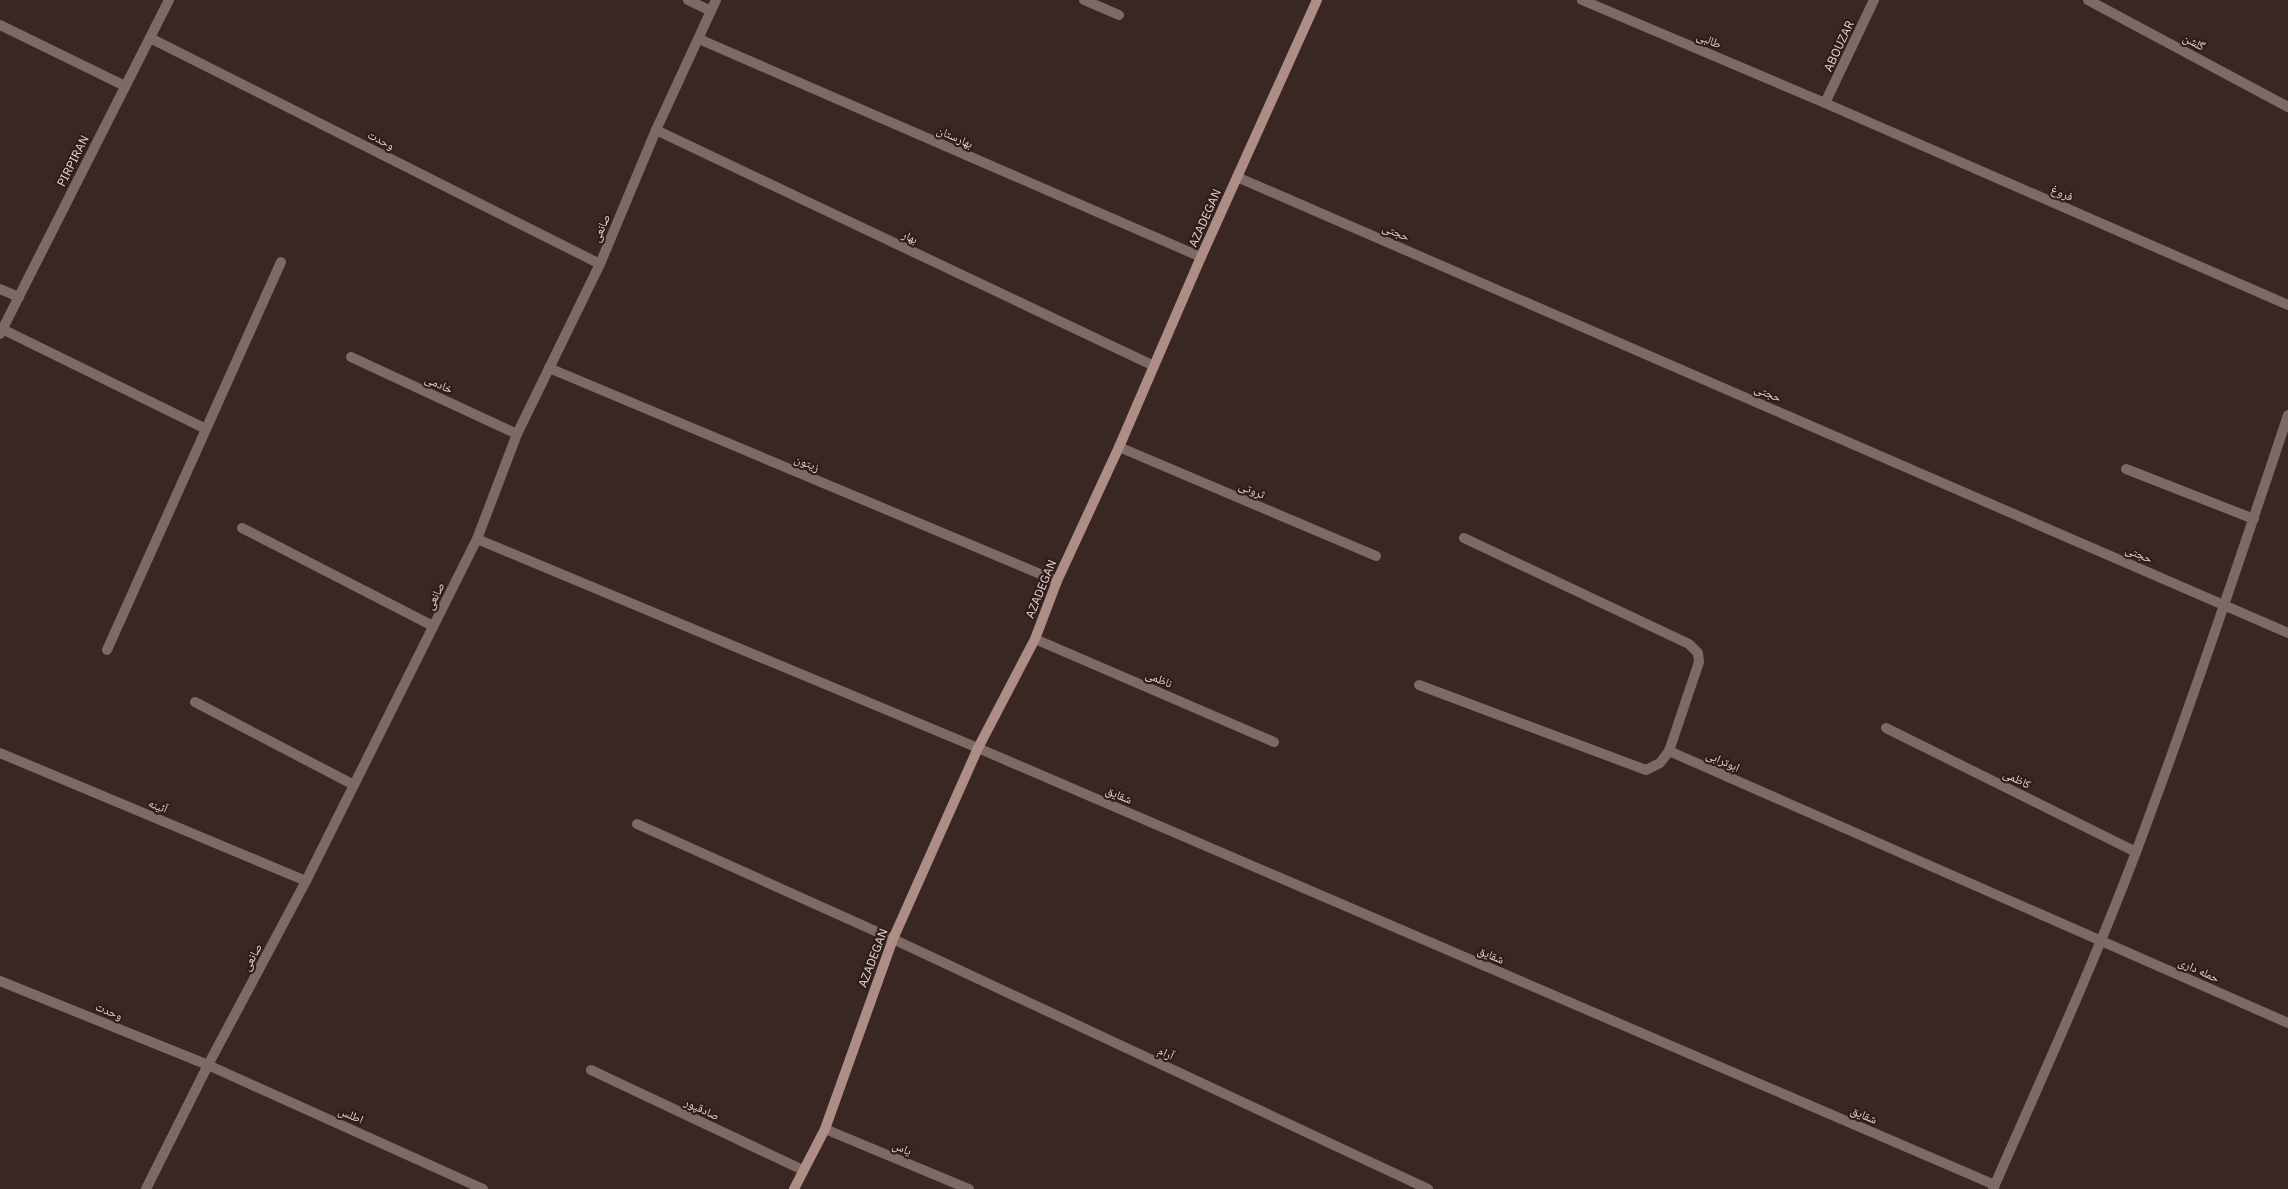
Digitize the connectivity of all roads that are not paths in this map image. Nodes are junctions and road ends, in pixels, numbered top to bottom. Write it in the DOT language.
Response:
graph roads {
  1 [pos="169,0"];
  2 [pos="688,0"];
  3 [pos="716,0"];
  4 [pos="1084,0"];
  5 [pos="1317,0"];
  6 [pos="1582,0"];
  7 [pos="1874,0"];
  8 [pos="2088,0"];
  9 [pos="711,12"];
  10 [pos="1119,15"];
  11 [pos="0,24"];
  12 [pos="150,38"];
  13 [pos="699,38"];
  14 [pos="125,86"];
  15 [pos="1825,103"];
  16 [pos="2288,107"];
  17 [pos="656,130"];
  18 [pos="1237,177"];
  19 [pos="1201,257"];
  20 [pos="281,262"];
  21 [pos="600,264"];
  22 [pos="0,289"];
  23 [pos="19,297"];
  24 [pos="2288,305"];
  25 [pos="1,332"];
  26 [pos="351,357"];
  27 [pos="1154,366"];
  28 [pos="548,368"];
  29 [pos="2288,415"];
  30 [pos="206,429"];
  31 [pos="517,434"];
  32 [pos="1119,447"];
  33 [pos="2126,469"];
  34 [pos="2254,519"];
  35 [pos="242,528"];
  36 [pos="1464,538"];
  37 [pos="476,539"];
  38 [pos="1376,556"];
  39 [pos="1057,580"];
  40 [pos="2225,605"];
  41 [pos="434,626"];
  42 [pos="2288,633"];
  43 [pos="1034,639"];
  44 [pos="107,650"];
  45 [pos="1419,685"];
  46 [pos="195,702"];
  47 [pos="1886,728"];
  48 [pos="1274,742"];
  49 [pos="978,748"];
  50 [pos="1669,751"];
  51 [pos="0,754"];
  52 [pos="354,784"];
  53 [pos="637,824"];
  54 [pos="2136,852"];
  55 [pos="306,881"];
  56 [pos="893,939"];
  57 [pos="2101,940"];
  58 [pos="0,981"];
  59 [pos="2288,1023"];
  60 [pos="208,1065"];
  61 [pos="591,1070"];
  62 [pos="825,1129"];
  63 [pos="803,1170"];
  64 [pos="1994,1187"];
  65 [pos="146,1189"];
  66 [pos="483,1189"];
  67 [pos="794,1189"];
  68 [pos="969,1189"];
  69 [pos="1428,1189"];
  1 -- 12 [label="street, PIRPIRAN"];
  2 -- 9 [label="street"];
  3 -- 9 [label="street, صانعی"];
  4 -- 10 [label="street"];
  5 -- 18 [label="street, AZADEGAN"];
  6 -- 15 [label="street, طالبی"];
  7 -- 15 [label="street, ABOUZAR"];
  8 -- 16 [label="street, گلشن"];
  9 -- 13 [label="street, صانعی"];
  11 -- 14 [label="street"];
  12 -- 14 [label="street, PIRPIRAN"];
  12 -- 21 [label="street, وحدت"];
  13 -- 17 [label="street, صانعی"];
  13 -- 19 [label="street, بهارستان"];
  14 -- 23 [label="street, PIRPIRAN"];
  15 -- 24 [label="street, فروغ"];
  17 -- 21 [label="street, صانعی"];
  17 -- 27 [label="street, بهار"];
  18 -- 19 [label="street, AZADEGAN"];
  18 -- 40 [label="street, حجتی"];
  19 -- 27 [label="street, AZADEGAN"];
  20 -- 30 [label="street"];
  21 -- 28 [label="street, صانعی"];
  22 -- 23 [label="street"];
  23 -- 25 [label="street, PIRPIRAN"];
  25 -- 30 [label="street"];
  26 -- 31 [label="street, خادمی"];
  27 -- 32 [label="street, AZADEGAN"];
  28 -- 31 [label="street, صانعی"];
  28 -- 39 [label="street, زیتون"];
  29 -- 34 [label="street"];
  30 -- 44 [label="street"];
  31 -- 37 [label="street, صانعی"];
  32 -- 38 [label="street, ثروتی"];
  32 -- 39 [label="street, AZADEGAN"];
  33 -- 34 [label="street"];
  34 -- 40 [label="street"];
  35 -- 41 [label="street"];
  36 -- 50 [label="street"];
  37 -- 41 [label="street, صانعی"];
  37 -- 49 [label="street, شقایق"];
  39 -- 43 [label="street, AZADEGAN"];
  40 -- 42 [label="street, حجتی"];
  40 -- 54 [label="street"];
  41 -- 52 [label="street, صانعی"];
  43 -- 48 [label="street, ناظمی"];
  43 -- 49 [label="street, AZADEGAN"];
  45 -- 50 [label="street"];
  46 -- 52 [label="street"];
  47 -- 54 [label="street, کاظمی"];
  49 -- 56 [label="street, AZADEGAN"];
  49 -- 64 [label="street, شقایق"];
  50 -- 57 [label="street, ابوترابی"];
  51 -- 55 [label="street, آئینه"];
  52 -- 55 [label="street, صانعی"];
  53 -- 56 [label="street, آرام"];
  54 -- 57 [label="street"];
  55 -- 60 [label="street, صانعی"];
  56 -- 62 [label="street, AZADEGAN"];
  56 -- 69 [label="street, آرام"];
  57 -- 59 [label="street, حمله داری"];
  57 -- 64 [label="street"];
  58 -- 60 [label="street, وحدت"];
  60 -- 65 [label="street, صانعی"];
  60 -- 66 [label="street, اطلس"];
  61 -- 63 [label="street, صادقپور"];
  62 -- 63 [label="street, AZADEGAN"];
  62 -- 68 [label="street, یاس"];
  63 -- 67 [label="street, AZADEGAN"];
}
